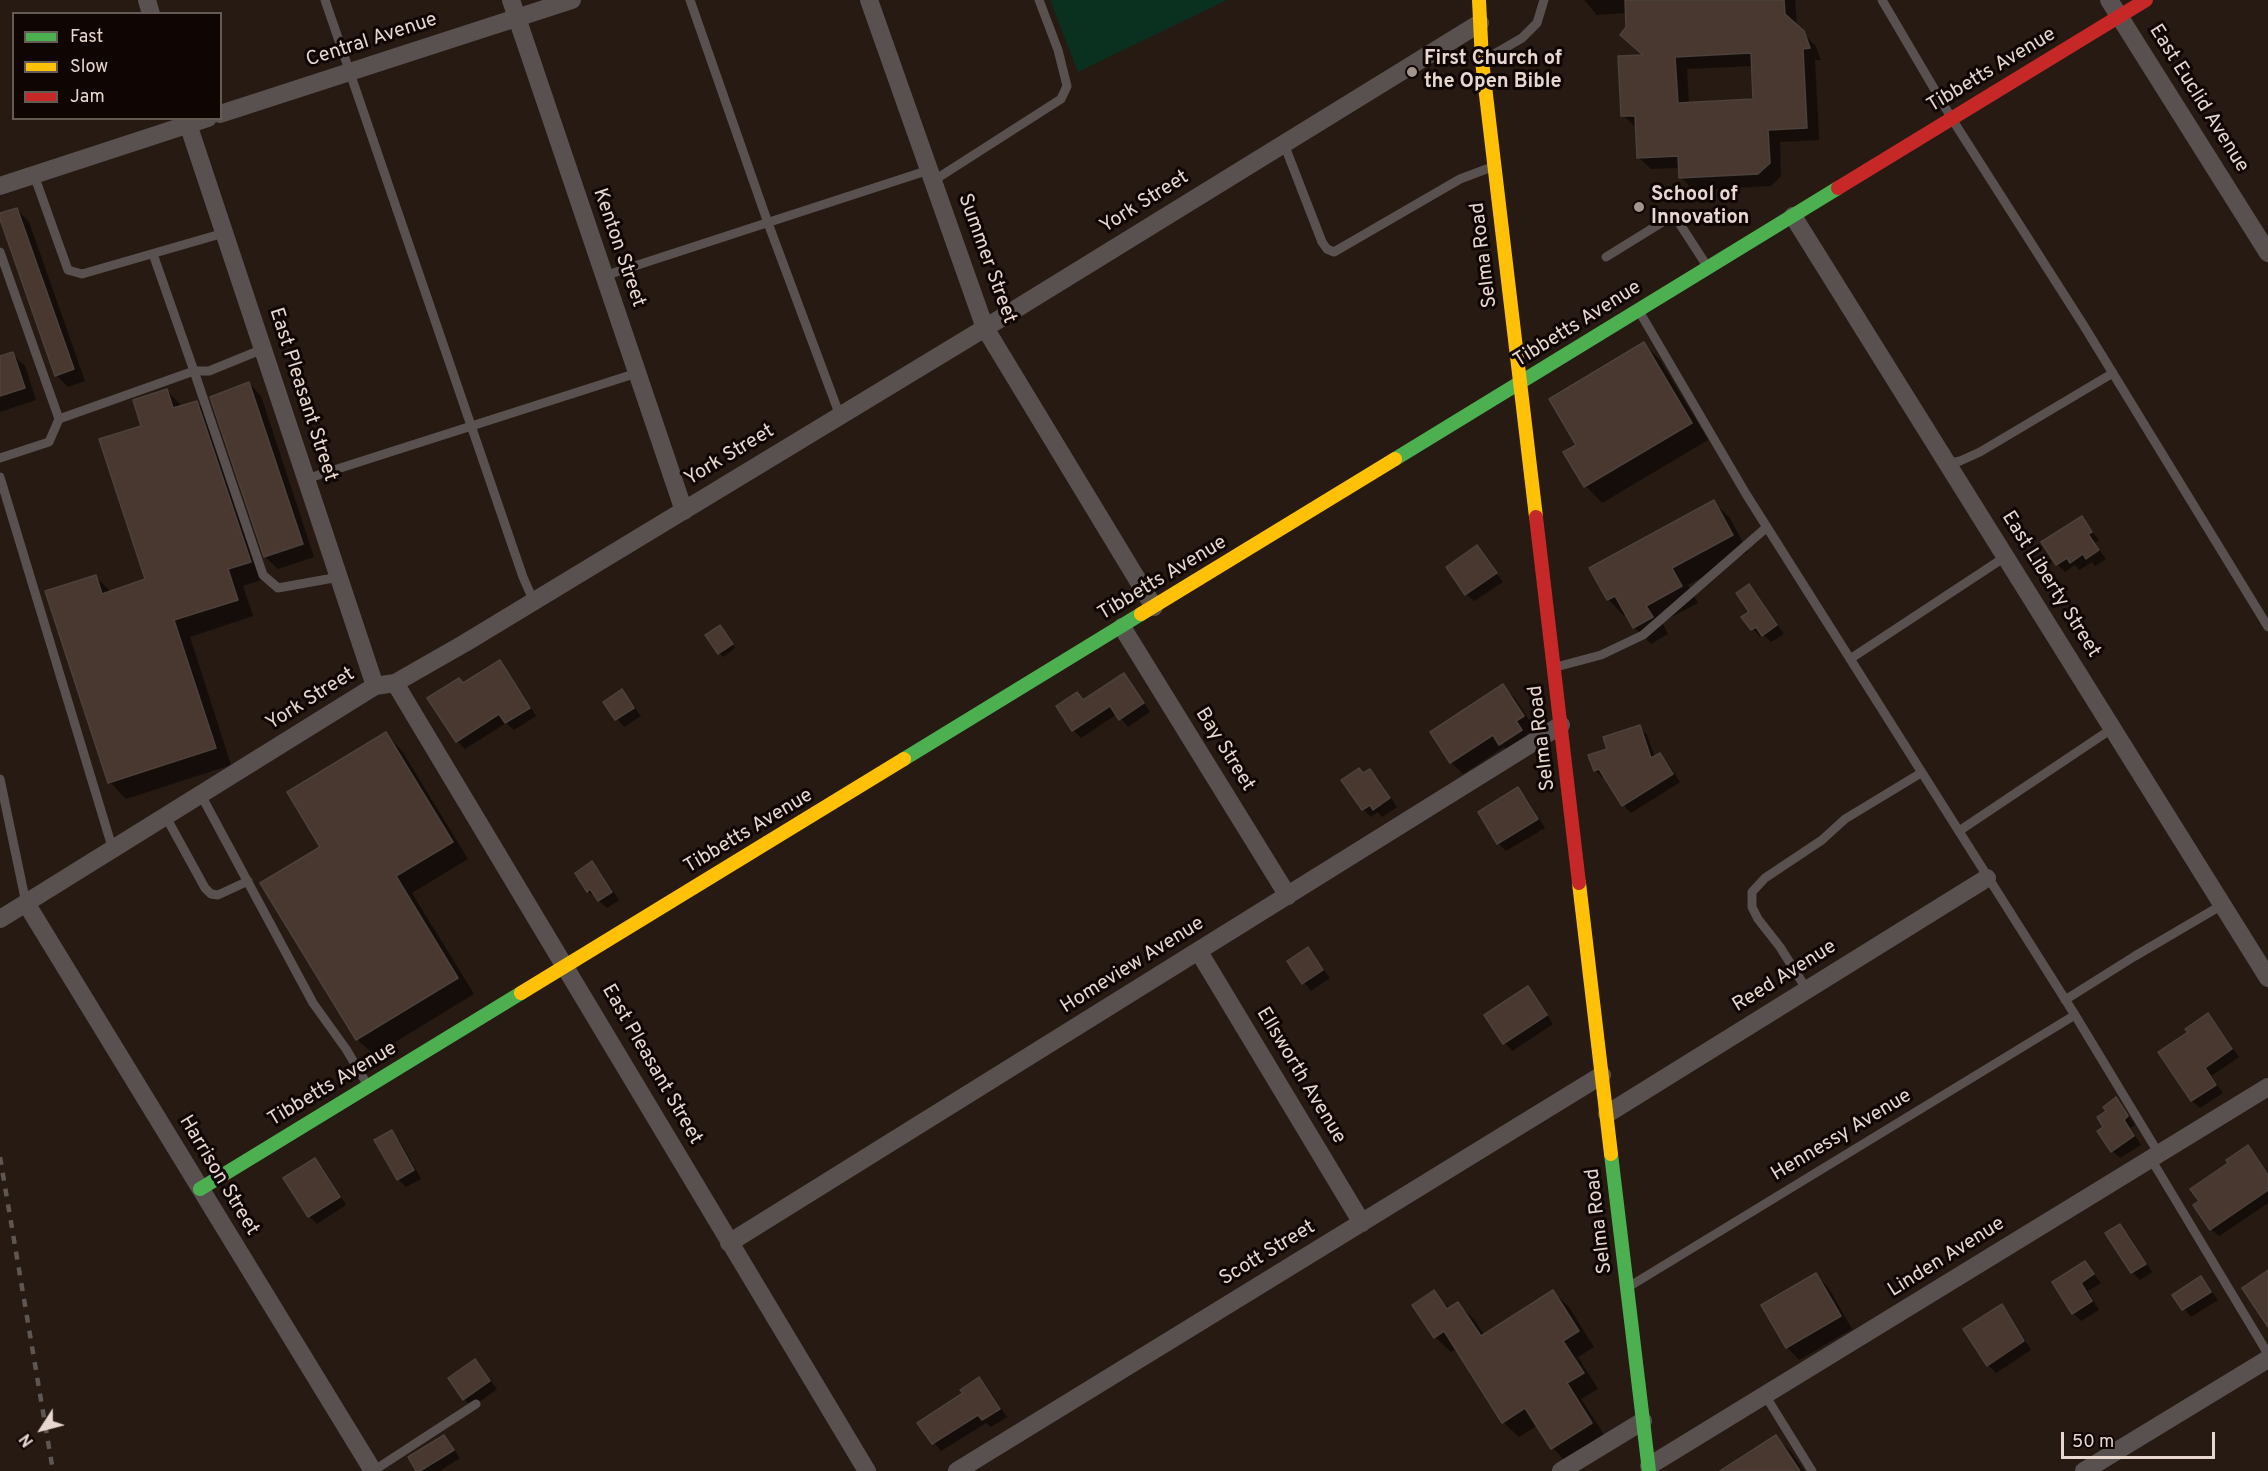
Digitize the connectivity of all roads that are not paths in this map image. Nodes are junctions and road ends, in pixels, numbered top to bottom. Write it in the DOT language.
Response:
graph roads {
  1 [pos="325,0"];
  2 [pos="510,0"];
  3 [pos="572,0"];
  4 [pos="690,0"];
  5 [pos="869,0"];
  6 [pos="1039,0"];
  7 [pos="1479,0"];
  8 [pos="1544,0"];
  9 [pos="1882,0"];
  10 [pos="2109,0"];
  11 [pos="2146,0"];
  12 [pos="2120,16"];
  13 [pos="517,18"];
  14 [pos="1480,23"];
  15 [pos="1482,62"];
  16 [pos="351,72"];
  17 [pos="222,113"];
  18 [pos="1952,119"];
  19 [pos="187,122"];
  20 [pos="1284,144"];
  21 [pos="1494,166"];
  22 [pos="34,175"];
  23 [pos="931,175"];
  24 [pos="0,186"];
  25 [pos="1793,216"];
  26 [pos="768,223"];
  27 [pos="224,233"];
  28 [pos="0,252"];
  29 [pos="2268,253"];
  30 [pos="153,254"];
  31 [pos="1606,257"];
  32 [pos="1708,268"];
  33 [pos="604,276"];
  34 [pos="1639,310"];
  35 [pos="985,328"];
  36 [pos="263,349"];
  37 [pos="194,371"];
  38 [pos="637,373"];
  39 [pos="2113,373"];
  40 [pos="1520,383"];
  41 [pos="840,416"];
  42 [pos="58,419"];
  43 [pos="472,427"];
  44 [pos="0,458"];
  45 [pos="1947,464"];
  46 [pos="0,477"];
  47 [pos="306,479"];
  48 [pos="684,511"];
  49 [pos="1767,527"];
  50 [pos="2006,557"];
  51 [pos="339,577"];
  52 [pos="534,602"];
  53 [pos="1154,607"];
  54 [pos="1122,627"];
  55 [pos="2268,627"];
  56 [pos="1850,660"];
  57 [pos="1554,668"];
  58 [pos="395,683"];
  59 [pos="375,686"];
  60 [pos="1561,725"];
  61 [pos="2113,728"];
  62 [pos="1921,773"];
  63 [pos="0,779"];
  64 [pos="201,795"];
  65 [pos="166,817"];
  66 [pos="1959,831"];
  67 [pos="113,850"];
  68 [pos="1987,878"];
  69 [pos="248,881"];
  70 [pos="1288,896"];
  71 [pos="26,903"];
  72 [pos="2222,905"];
  73 [pos="0,919"];
  74 [pos="1199,952"];
  75 [pos="566,966"];
  76 [pos="2268,978"];
  77 [pos="1807,990"];
  78 [pos="2065,1000"];
  79 [pos="2075,1016"];
  80 [pos="1602,1076"];
  81 [pos="369,1086"];
  82 [pos="2268,1087"];
  83 [pos="1607,1114"];
  84 [pos="2155,1156"];
  85 [pos="200,1189"];
  86 [pos="1362,1223"];
  87 [pos="729,1243"];
  88 [pos="1628,1287"];
  89 [pos="2268,1354"];
  90 [pos="2268,1359"];
  91 [pos="1765,1395"];
  92 [pos="476,1404"];
  93 [pos="1643,1421"];
  94 [pos="1649,1468"];
  95 [pos="373,1471"];
  96 [pos="867,1471"];
  97 [pos="957,1471"];
  98 [pos="1561,1471"];
  99 [pos="1812,1471"];
  100 [pos="2084,1471"];
  1 -- 16 [label="lane"];
  2 -- 13 [label="street, Kenton Street"];
  3 -- 13 [label="street, Central Avenue"];
  4 -- 26 [label="lane"];
  5 -- 23 [label="street, Summer Street"];
  6 -- 23 [label="lane"];
  7 -- 14 [label="street, Selma Road"];
  8 -- 15 [label="lane"];
  9 -- 18 [label="lane"];
  10 -- 12 [label="street, East Euclid Avenue"];
  11 -- 12 [label="street, Tibbetts Avenue"];
  12 -- 18 [label="street, Tibbetts Avenue"];
  12 -- 29 [label="street, East Euclid Avenue"];
  13 -- 16 [label="street, Central Avenue"];
  13 -- 33 [label="street, Kenton Street"];
  14 -- 15 [label="street, Selma Road"];
  14 -- 20 [label="street, York Street"];
  15 -- 21 [label="street, Selma Road"];
  16 -- 17 [label="street, Central Avenue"];
  16 -- 43 [label="lane"];
  18 -- 25 [label="street, Tibbetts Avenue"];
  18 -- 39 [label="lane"];
  19 -- 22 [label="street"];
  19 -- 27 [label="street, East Pleasant Street"];
  20 -- 21 [label="lane"];
  20 -- 35 [label="street, York Street"];
  21 -- 40 [label="street, Selma Road"];
  22 -- 24 [label="street"];
  22 -- 30 [label="lane"];
  23 -- 26 [label="lane"];
  23 -- 35 [label="street, Summer Street"];
  25 -- 32 [label="street, Tibbetts Avenue"];
  25 -- 45 [label="street, East Liberty Street"];
  26 -- 33 [label="lane"];
  26 -- 41 [label="lane"];
  27 -- 30 [label="lane"];
  27 -- 36 [label="street, East Pleasant Street"];
  28 -- 42 [label="lane"];
  30 -- 37 [label="lane"];
  31 -- 32 [label="lane"];
  32 -- 34 [label="street, Tibbetts Avenue"];
  33 -- 38 [label="street, Kenton Street"];
  34 -- 40 [label="street, Tibbetts Avenue"];
  34 -- 49 [label="lane"];
  35 -- 41 [label="street, York Street"];
  35 -- 53 [label="street, Summer Street"];
  36 -- 37 [label="lane"];
  36 -- 47 [label="street, East Pleasant Street"];
  37 -- 42 [label="lane"];
  37 -- 51 [label="lane"];
  38 -- 43 [label="lane"];
  38 -- 48 [label="street, Kenton Street"];
  39 -- 45 [label="lane"];
  39 -- 55 [label="lane"];
  40 -- 53 [label="street, Tibbetts Avenue"];
  40 -- 57 [label="street, Selma Road"];
  41 -- 48 [label="street, York Street"];
  42 -- 44 [label="lane"];
  43 -- 47 [label="lane"];
  43 -- 52 [label="lane"];
  45 -- 50 [label="street, East Liberty Street"];
  46 -- 67 [label="lane"];
  47 -- 51 [label="street, East Pleasant Street"];
  48 -- 52 [label="street, York Street"];
  49 -- 56 [label="lane"];
  49 -- 57 [label="lane"];
  50 -- 56 [label="lane"];
  50 -- 61 [label="street, East Liberty Street"];
  51 -- 59 [label="street, East Pleasant Street"];
  52 -- 58 [label="street, York Street"];
  53 -- 54 [label="street, Tibbetts Avenue"];
  54 -- 70 [label="street, Bay Street"];
  54 -- 75 [label="street, Tibbetts Avenue"];
  56 -- 62 [label="lane"];
  57 -- 60 [label="street, Selma Road"];
  58 -- 59 [label="street, York Street"];
  58 -- 75 [label="street, East Pleasant Street"];
  59 -- 64 [label="street, York Street"];
  60 -- 70 [label="street, Homeview Avenue"];
  60 -- 80 [label="street, Selma Road"];
  61 -- 66 [label="lane"];
  61 -- 72 [label="street, East Liberty Street"];
  62 -- 66 [label="lane"];
  62 -- 77 [label="lane"];
  63 -- 71 [label="lane"];
  64 -- 65 [label="street, York Street"];
  64 -- 69 [label="lane"];
  65 -- 67 [label="street, York Street"];
  65 -- 69 [label="lane"];
  66 -- 68 [label="lane"];
  67 -- 71 [label="street, York Street"];
  68 -- 77 [label="street, Reed Avenue"];
  68 -- 78 [label="lane"];
  69 -- 81 [label="lane"];
  70 -- 74 [label="street, Homeview Avenue"];
  71 -- 73 [label="street, York Street"];
  71 -- 85 [label="street, Harrison Street"];
  72 -- 76 [label="street, East Liberty Street"];
  72 -- 78 [label="lane"];
  74 -- 86 [label="street, Ellsworth Avenue"];
  74 -- 87 [label="street, Homeview Avenue"];
  75 -- 81 [label="street, Tibbetts Avenue"];
  75 -- 87 [label="street, East Pleasant Street"];
  77 -- 83 [label="street, Reed Avenue"];
  78 -- 79 [label="lane"];
  79 -- 84 [label="lane"];
  79 -- 88 [label="lane, Hennessy Avenue"];
  80 -- 83 [label="street, Selma Road"];
  80 -- 86 [label="street, Scott Street"];
  81 -- 85 [label="street, Tibbetts Avenue"];
  82 -- 84 [label="street, Linden Avenue"];
  83 -- 88 [label="street, Selma Road"];
  84 -- 89 [label="lane"];
  84 -- 91 [label="street, Linden Avenue"];
  85 -- 95 [label="street, Harrison Street"];
  86 -- 97 [label="street, Scott Street"];
  87 -- 96 [label="street, East Pleasant Street"];
  88 -- 93 [label="street, Selma Road"];
  90 -- 100 [label="street"];
  91 -- 94 [label="street, Linden Avenue"];
  91 -- 99 [label="lane"];
  92 -- 95 [label="lane"];
  93 -- 94 [label="street, Selma Road"];
  93 -- 98 [label="street"];
}
